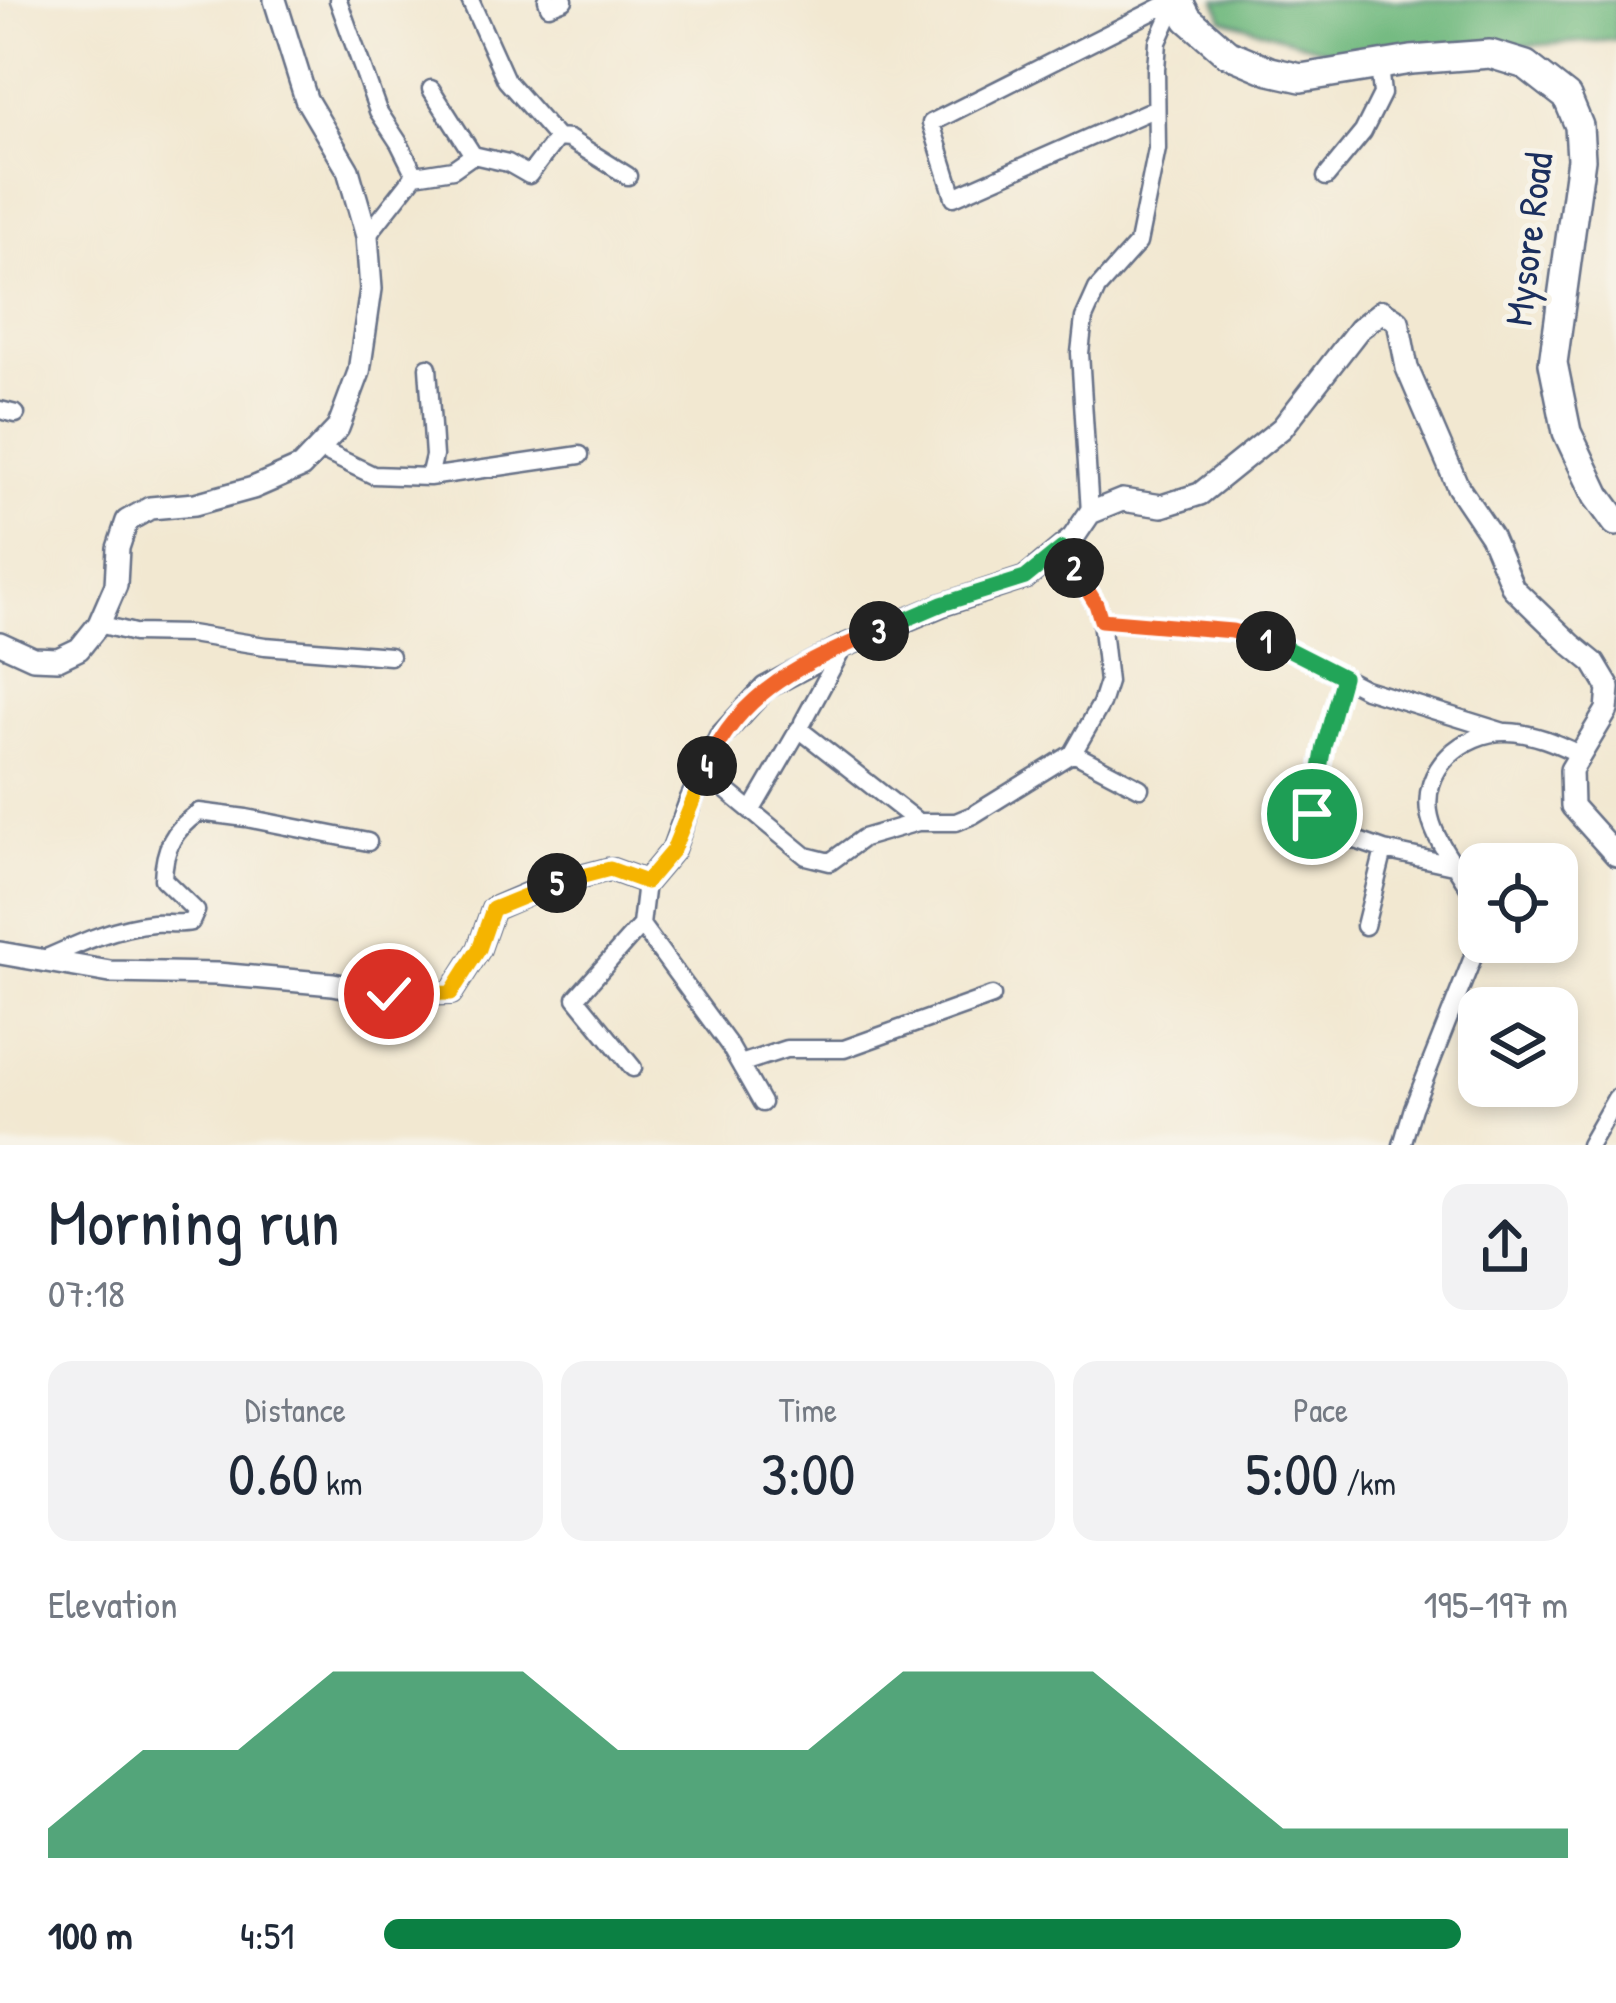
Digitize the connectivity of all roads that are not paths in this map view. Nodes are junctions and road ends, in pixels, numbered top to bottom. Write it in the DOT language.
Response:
graph roads {
  1 [pos="275,0"];
  2 [pos="338,0"];
  3 [pos="470,0"];
  4 [pos="547,0"];
  5 [pos="563,0"];
  6 [pos="1177,0"];
  7 [pos="1379,65"];
  8 [pos="431,88"];
  9 [pos="1156,108"];
  10 [pos="557,138"];
  11 [pos="473,155"];
  12 [pos="415,175"];
  13 [pos="628,176"];
  14 [pos="1326,177"];
  15 [pos="367,236"];
  16 [pos="428,367"];
  17 [pos="319,448"];
  18 [pos="580,455"];
  19 [pos="429,477"];
  20 [pos="1090,513"];
  21 [pos="1616,522"];
  22 [pos="1062,548"];
  23 [pos="1101,620"];
  24 [pos="99,624"];
  25 [pos="0,643"];
  26 [pos="844,646"];
  27 [pos="390,656"];
  28 [pos="1343,677"];
  29 [pos="803,722"];
  30 [pos="1504,732"];
  31 [pos="1073,752"];
  32 [pos="1580,754"];
  33 [pos="704,772"];
  34 [pos="1140,788"];
  35 [pos="752,810"];
  36 [pos="918,822"];
  37 [pos="368,842"];
  38 [pos="1384,850"];
  39 [pos="1616,855"];
  40 [pos="1453,865"];
  41 [pos="1458,873"];
  42 [pos="646,882"];
  43 [pos="641,925"];
  44 [pos="1365,926"];
  45 [pos="0,953"];
  46 [pos="41,960"];
  47 [pos="1471,963"];
  48 [pos="992,996"];
  49 [pos="740,1064"];
  50 [pos="633,1068"];
  51 [pos="1616,1098"];
  52 [pos="762,1103"];
  53 [pos="1402,1145"];
  54 [pos="1589,1145"];
  1 -- 15 [label="street"];
  2 -- 12 [label="street"];
  3 -- 10 [label="street"];
  4 -- 5 [label="street"];
  6 -- 7 [label="highway, Mysore Road"];
  6 -- 9 [label="street"];
  6 -- 9 [label="street"];
  7 -- 14 [label="street"];
  7 -- 21 [label="highway, Mysore Road"];
  8 -- 11 [label="street"];
  9 -- 20 [label="street"];
  10 -- 11 [label="street"];
  10 -- 13 [label="street"];
  11 -- 12 [label="street"];
  12 -- 15 [label="street"];
  15 -- 17 [label="street"];
  16 -- 19 [label="street"];
  17 -- 19 [label="street"];
  17 -- 24 [label="street"];
  18 -- 19 [label="street"];
  20 -- 22 [label="street"];
  20 -- 32 [label="street"];
  22 -- 23 [label="street"];
  22 -- 26 [label="street"];
  23 -- 28 [label="street"];
  23 -- 31 [label="street"];
  24 -- 25 [label="street"];
  24 -- 27 [label="street"];
  26 -- 29 [label="street"];
  26 -- 33 [label="street"];
  28 -- 30 [label="street"];
  28 -- 38 [label="street"];
  30 -- 32 [label="street"];
  30 -- 40 [label="street"];
  31 -- 34 [label="street"];
  31 -- 36 [label="street"];
  32 -- 39 [label="street"];
  33 -- 35 [label="street"];
  33 -- 42 [label="street"];
  35 -- 36 [label="street"];
  35 -- 36 [label="street"];
  37 -- 46 [label="street"];
  38 -- 40 [label="street"];
  38 -- 44 [label="street"];
  40 -- 41 [label="street"];
  42 -- 43 [label="street"];
  42 -- 46 [label="street"];
  43 -- 49 [label="street"];
  43 -- 50 [label="street"];
  45 -- 46 [label="street"];
  47 -- 53 [label="street"];
  48 -- 49 [label="street"];
  49 -- 52 [label="street"];
  51 -- 54 [label="street"];
}
